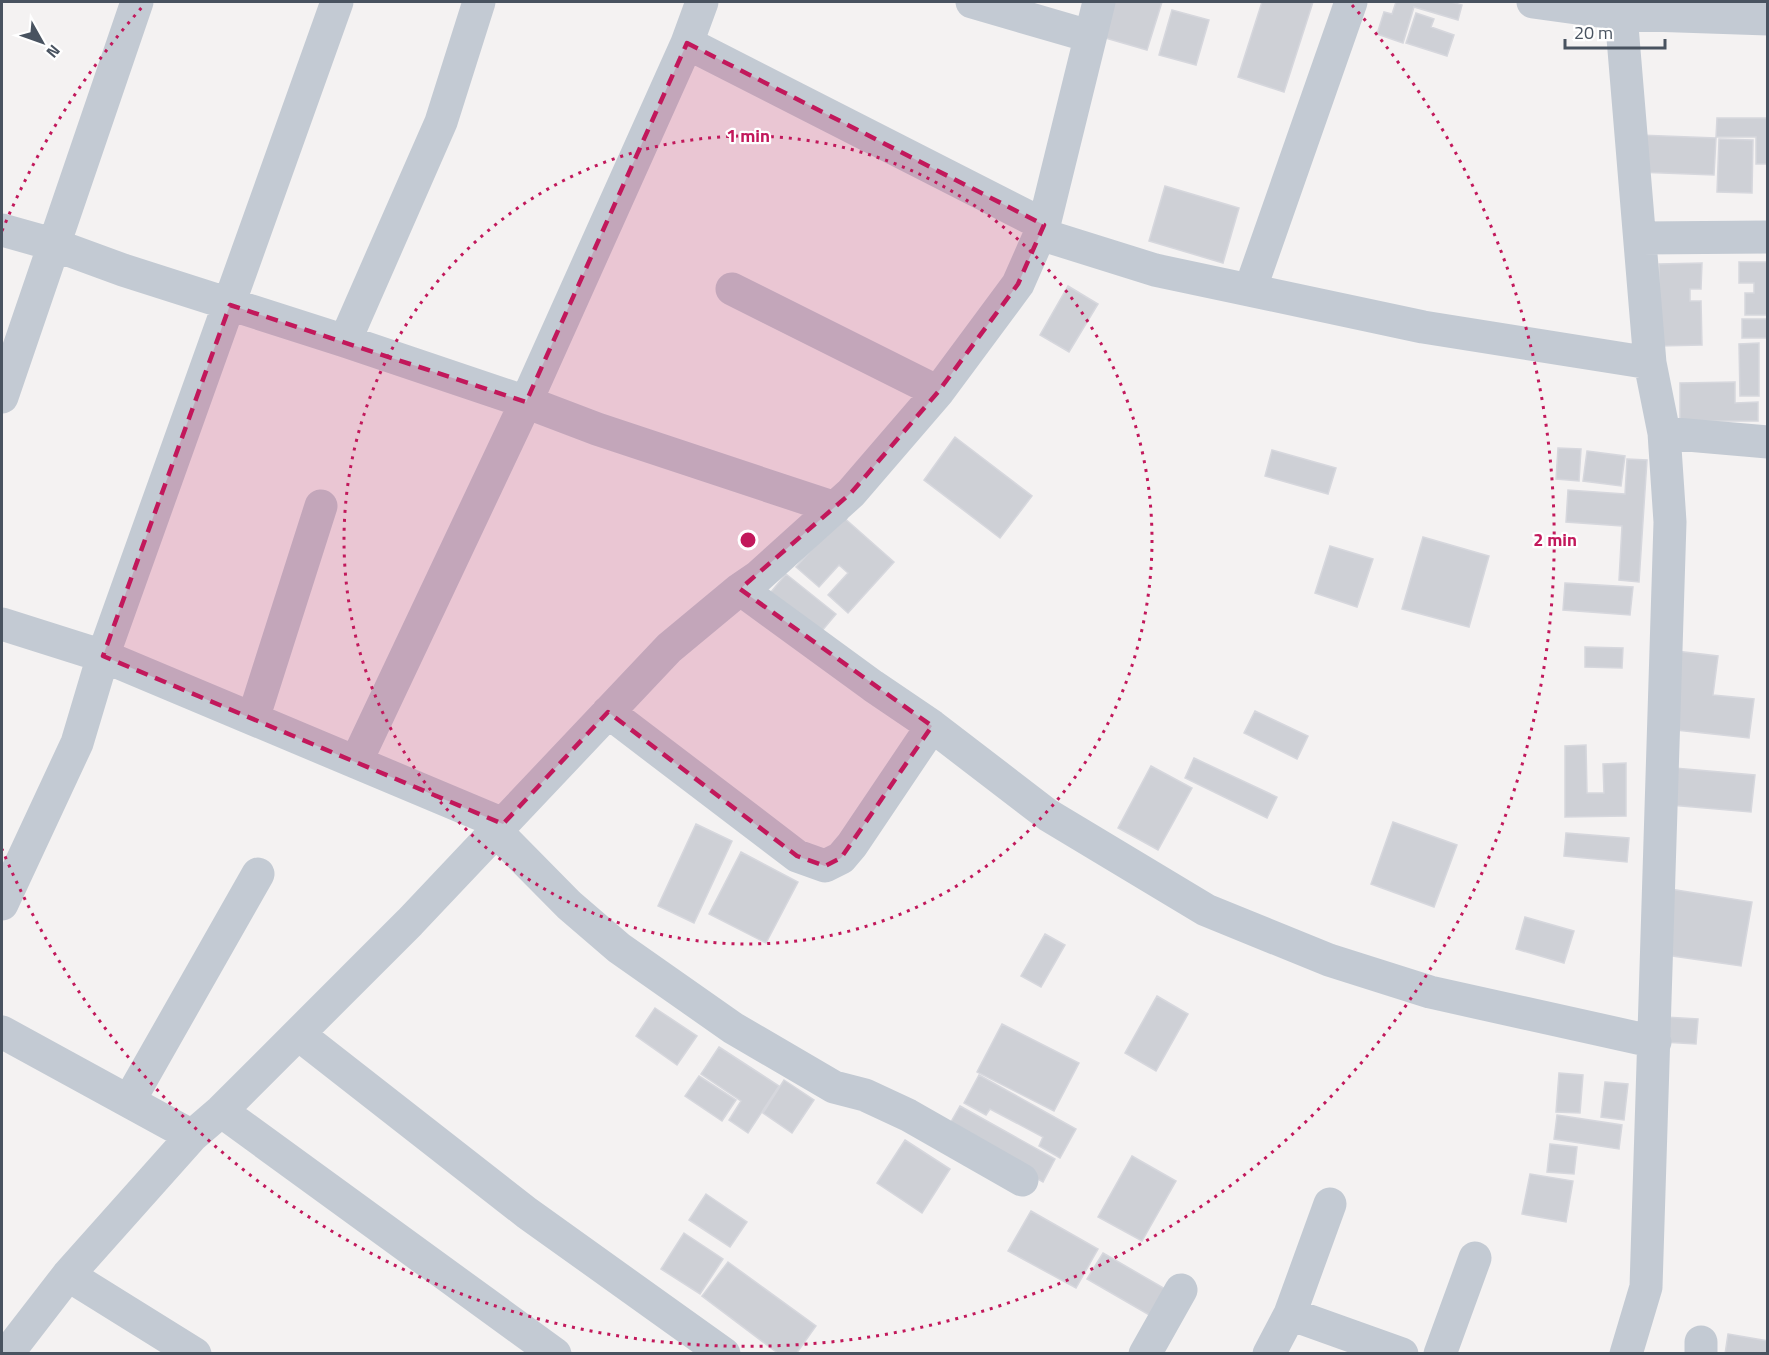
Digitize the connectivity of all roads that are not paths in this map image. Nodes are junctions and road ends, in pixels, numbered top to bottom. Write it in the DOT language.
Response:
graph roads {
  1 [pos="137,2"];
  2 [pos="337,2"];
  3 [pos="479,2"];
  4 [pos="702,2"];
  5 [pos="972,2"];
  6 [pos="1099,2"];
  7 [pos="1351,2"];
  8 [pos="1533,2"];
  9 [pos="1620,8"];
  10 [pos="1767,19"];
  11 [pos="1089,36"];
  12 [pos="687,43"];
  13 [pos="2,230"];
  14 [pos="1042,230"];
  15 [pos="1767,237"];
  16 [pos="1641,238"];
  17 [pos="52,244"];
  18 [pos="732,289"];
  19 [pos="1250,290"];
  20 [pos="230,305"];
  21 [pos="345,341"];
  22 [pos="1650,363"];
  23 [pos="938,392"];
  24 [pos="2,397"];
  25 [pos="526,402"];
  26 [pos="1664,433"];
  27 [pos="1767,442"];
  28 [pos="321,506"];
  29 [pos="835,508"];
  30 [pos="740,589"];
  31 [pos="2,624"];
  32 [pos="103,656"];
  33 [pos="608,712"];
  34 [pos="253,719"];
  35 [pos="932,726"];
  36 [pos="356,762"];
  37 [pos="499,828"];
  38 [pos="258,874"];
  39 [pos="2,904"];
  40 [pos="2,1032"];
  41 [pos="298,1034"];
  42 [pos="1655,1042"];
  43 [pos="129,1101"];
  44 [pos="221,1111"];
  45 [pos="192,1136"];
  46 [pos="1022,1180"];
  47 [pos="1330,1204"];
  48 [pos="1475,1258"];
  49 [pos="68,1275"];
  50 [pos="1181,1290"];
  51 [pos="1290,1314"];
  52 [pos="551,1352"];
  53 [pos="7,1353"];
  54 [pos="195,1353"];
  55 [pos="724,1353"];
  56 [pos="1145,1353"];
  57 [pos="1269,1353"];
  58 [pos="1402,1353"];
  59 [pos="1440,1353"];
  60 [pos="1626,1353"];
  1 -- 17 [label="street"];
  2 -- 20 [label="street"];
  3 -- 21 [label="street"];
  4 -- 12 [label="street"];
  5 -- 11 [label="street"];
  6 -- 11 [label="street"];
  7 -- 19 [label="street"];
  8 -- 9 [label="street"];
  9 -- 10 [label="street"];
  9 -- 16 [label="street"];
  11 -- 14 [label="street"];
  12 -- 14 [label="street"];
  12 -- 25 [label="street"];
  13 -- 17 [label="street"];
  14 -- 19 [label="street"];
  14 -- 23 [label="street"];
  15 -- 16 [label="street"];
  16 -- 22 [label="street"];
  17 -- 20 [label="street"];
  17 -- 24 [label="street"];
  18 -- 23 [label="street"];
  19 -- 22 [label="street"];
  20 -- 21 [label="street"];
  20 -- 32 [label="street"];
  21 -- 25 [label="street"];
  22 -- 26 [label="street"];
  23 -- 29 [label="street"];
  25 -- 29 [label="street"];
  25 -- 36 [label="street"];
  26 -- 27 [label="street"];
  26 -- 42 [label="street"];
  28 -- 34 [label="street"];
  29 -- 30 [label="street"];
  30 -- 33 [label="street"];
  30 -- 35 [label="street"];
  31 -- 32 [label="street"];
  32 -- 34 [label="street"];
  32 -- 39 [label="street"];
  33 -- 35 [label="street"];
  33 -- 37 [label="street"];
  34 -- 36 [label="street"];
  35 -- 42 [label="street"];
  36 -- 37 [label="street"];
  37 -- 41 [label="street"];
  37 -- 46 [label="street"];
  38 -- 43 [label="street"];
  40 -- 43 [label="street"];
  41 -- 44 [label="street"];
  41 -- 55 [label="street"];
  42 -- 60 [label="street"];
  43 -- 45 [label="street"];
  44 -- 45 [label="street"];
  44 -- 52 [label="street"];
  45 -- 49 [label="street"];
  47 -- 51 [label="street"];
  48 -- 59 [label="street"];
  49 -- 53 [label="street"];
  49 -- 54 [label="street"];
  50 -- 56 [label="street"];
  51 -- 57 [label="street"];
  51 -- 58 [label="street"];
}
